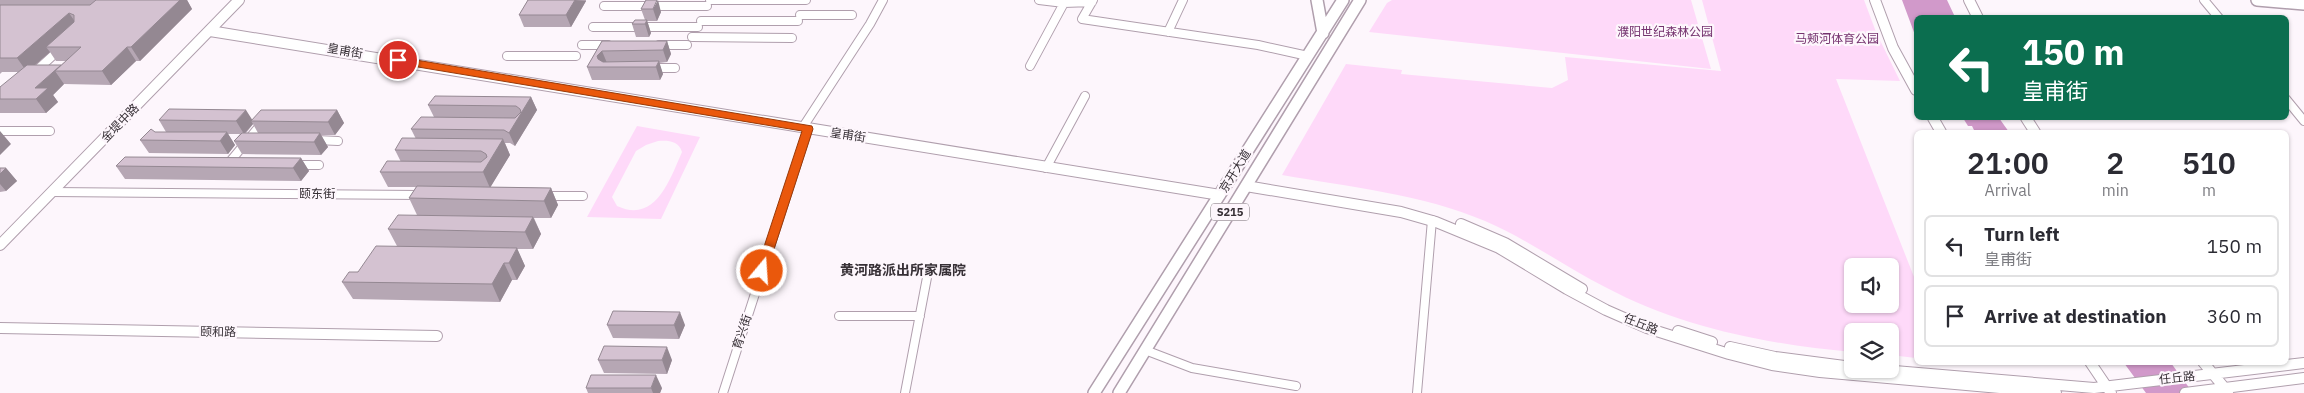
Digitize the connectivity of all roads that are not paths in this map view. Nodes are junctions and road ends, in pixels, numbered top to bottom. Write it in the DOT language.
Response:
graph roads {
  1 [pos="240,0"];
  2 [pos="806,0"];
  3 [pos="883,0"];
  4 [pos="1039,0"];
  5 [pos="1183,0"];
  6 [pos="1317,0"];
  7 [pos="1343,0"];
  8 [pos="1360,0"];
  9 [pos="1371,0"];
  10 [pos="1875,0"];
  11 [pos="1969,0"];
  12 [pos="2204,0"];
  13 [pos="2257,0"];
  14 [pos="1092,1"];
  15 [pos="709,3"];
  16 [pos="1064,3"];
  17 [pos="2304,4"];
  18 [pos="604,6"];
  19 [pos="852,15"];
  20 [pos="1976,15"];
  21 [pos="2216,15"];
  22 [pos="593,27"];
  23 [pos="210,30"];
  24 [pos="1341,30"];
  25 [pos="1168,32"];
  26 [pos="1323,33"];
  27 [pos="692,37"];
  28 [pos="792,38"];
  29 [pos="620,45"];
  30 [pos="649,45"];
  31 [pos="687,45"];
  32 [pos="64,46"];
  33 [pos="582,46"];
  34 [pos="507,56"];
  35 [pos="576,56"];
  36 [pos="1308,56"];
  37 [pos="1030,66"];
  38 [pos="646,68"];
  39 [pos="675,68"];
  40 [pos="27,79"];
  41 [pos="1914,86"];
  42 [pos="1084,96"];
  43 [pos="2289,102"];
  44 [pos="266,117"];
  45 [pos="2304,120"];
  46 [pos="806,128"];
  47 [pos="0,131"];
  48 [pos="50,131"];
  49 [pos="238,140"];
  50 [pos="248,140"];
  51 [pos="257,140"];
  52 [pos="311,140"];
  53 [pos="338,140"];
  54 [pos="218,164"];
  55 [pos="228,164"];
  56 [pos="237,164"];
  57 [pos="292,165"];
  58 [pos="320,165"];
  59 [pos="1046,168"];
  60 [pos="1248,183"];
  61 [pos="52,192"];
  62 [pos="426,195"];
  63 [pos="1220,195"];
  64 [pos="534,196"];
  65 [pos="583,196"];
  66 [pos="1432,220"];
  67 [pos="0,245"];
  68 [pos="929,267"];
  69 [pos="839,316"];
  70 [pos="920,316"];
  71 [pos="0,328"];
  72 [pos="437,336"];
  73 [pos="1145,350"];
  74 [pos="2304,363"];
  75 [pos="2092,365"];
  76 [pos="2206,365"];
  77 [pos="2287,365"];
  78 [pos="2289,365"];
  79 [pos="1844,366"];
  80 [pos="1899,371"];
  81 [pos="2213,374"];
  82 [pos="2304,378"];
  83 [pos="1296,386"];
  84 [pos="2111,388"];
  85 [pos="2226,391"];
  86 [pos="723,393"];
  87 [pos="905,393"];
  88 [pos="1094,393"];
  89 [pos="1119,393"];
  90 [pos="1417,393"];
  91 [pos="2056,393"];
  92 [pos="2185,393"];
  1 -- 23 [label="street, 金堤中路"];
  2 -- 15 [label="street"];
  3 -- 46 [label="street, 育兴街"];
  4 -- 16 [label="street"];
  5 -- 25 [label="street"];
  6 -- 26 [label="main road"];
  7 -- 26 [label="main road, 京开大道 / S215"];
  8 -- 24 [label="main road, 京开大道 / S215"];
  9 -- 24 [label="main road"];
  10 -- 41 [label="street"];
  11 -- 20 [label="street"];
  12 -- 21 [label="street"];
  13 -- 17 [label="main road"];
  14 -- 16 [label="street"];
  14 -- 25 [label="street"];
  15 -- 18 [label="street"];
  16 -- 37 [label="street"];
  19 -- 22 [label="street"];
  23 -- 46 [label="street, 皇甫街"];
  23 -- 61 [label="street, 金堤中路"];
  24 -- 60 [label="main road, 京开大道 / S215"];
  25 -- 36 [label="street"];
  26 -- 36 [label="main road, 京开大道 / S215"];
  27 -- 28 [label="street"];
  29 -- 33 [label="street"];
  30 -- 31 [label="street"];
  32 -- 40 [label="street"];
  34 -- 35 [label="street"];
  36 -- 63 [label="main road, 京开大道 / S215"];
  38 -- 39 [label="street"];
  42 -- 59 [label="street"];
  43 -- 45 [label="street"];
  44 -- 50 [label="street"];
  46 -- 59 [label="street, 皇甫街"];
  46 -- 86 [label="street, 育兴街"];
  47 -- 48 [label="street"];
  49 -- 50 [label="street"];
  50 -- 51 [label="street"];
  50 -- 55 [label="street"];
  52 -- 53 [label="street"];
  54 -- 55 [label="street"];
  55 -- 56 [label="street"];
  57 -- 58 [label="street"];
  59 -- 63 [label="street, 皇甫街"];
  60 -- 66 [label="street, 任丘路"];
  60 -- 73 [label="main road, 京开大道 / S215"];
  60 -- 79 [label="street, 任丘路"];
  61 -- 62 [label="street, 颐东街"];
  61 -- 67 [label="street, 金堤中路"];
  63 -- 88 [label="main road, 京开大道 / S215"];
  64 -- 65 [label="street"];
  66 -- 90 [label="street"];
  66 -- 91 [label="street, 任丘路"];
  68 -- 70 [label="street"];
  69 -- 70 [label="street"];
  70 -- 87 [label="street"];
  71 -- 72 [label="street, 颐和路"];
  73 -- 83 [label="street"];
  73 -- 89 [label="main road, 京开大道 / S215"];
  74 -- 78 [label="street, 任丘路"];
  75 -- 84 [label="street"];
  76 -- 81 [label="street"];
  77 -- 81 [label="street, 任丘路"];
  80 -- 84 [label="street, 任丘路"];
  81 -- 84 [label="street, 任丘路"];
  81 -- 85 [label="street"];
  82 -- 85 [label="street, 任丘路"];
  85 -- 92 [label="street, 任丘路"];
}
